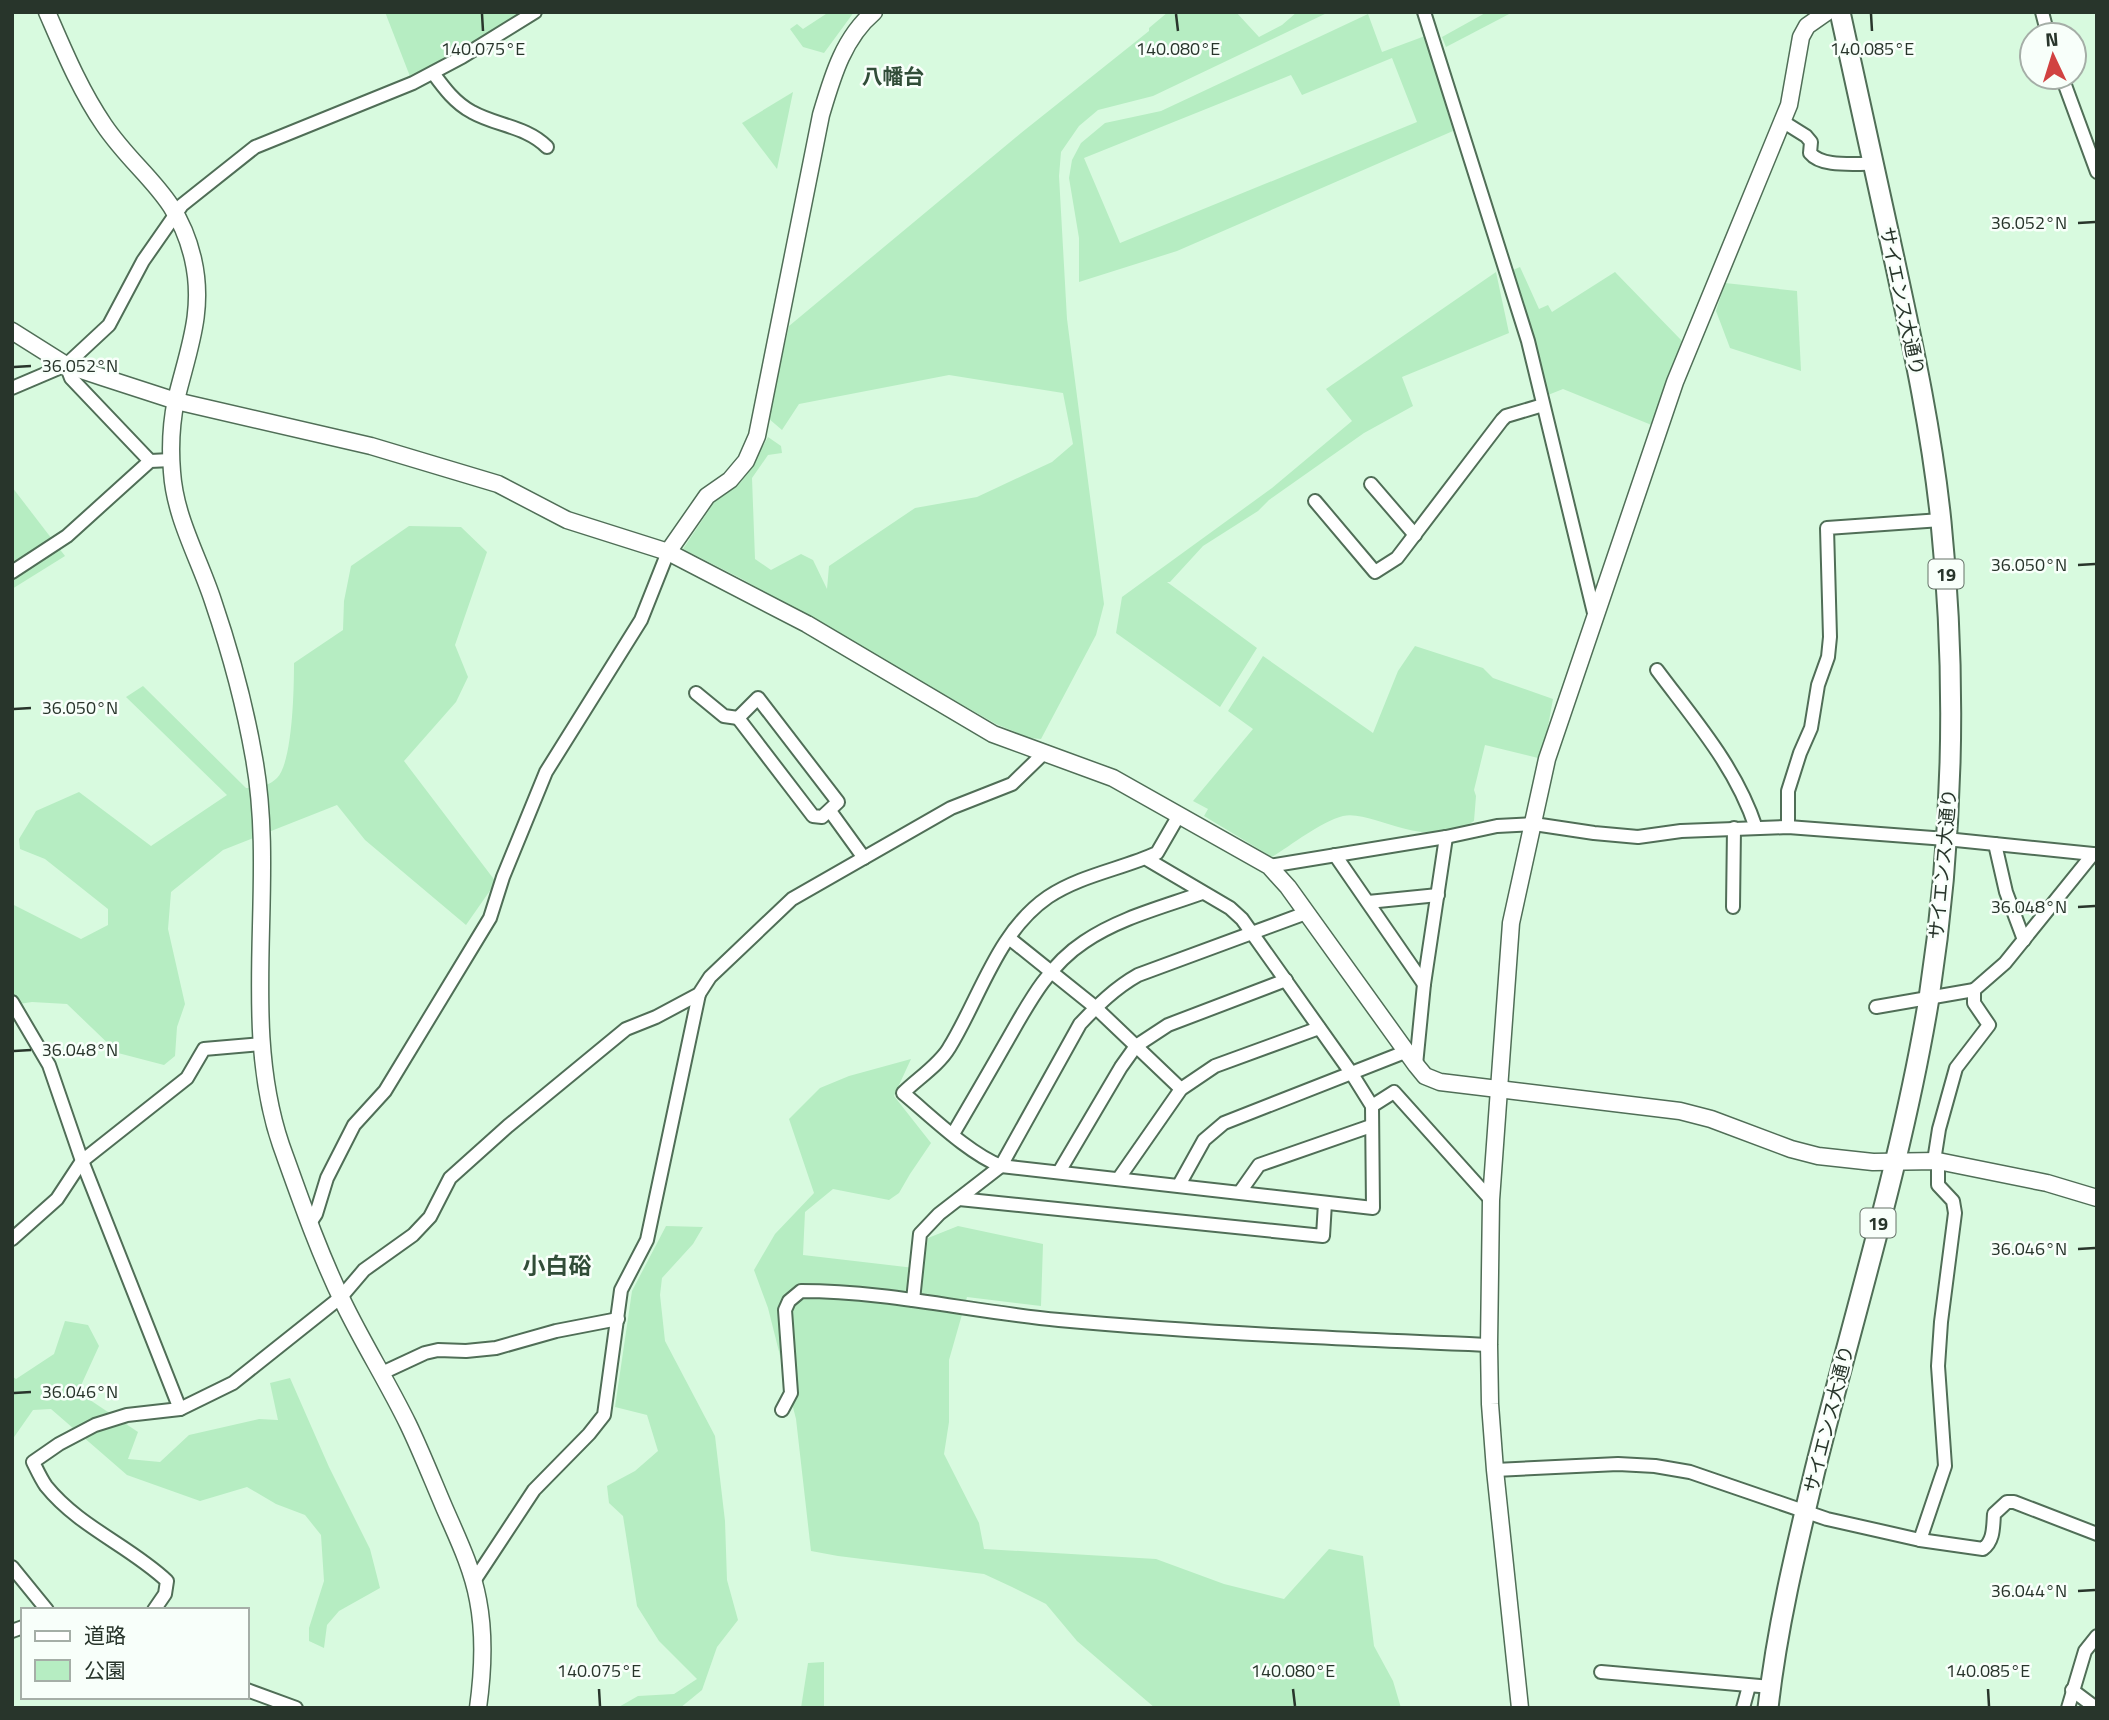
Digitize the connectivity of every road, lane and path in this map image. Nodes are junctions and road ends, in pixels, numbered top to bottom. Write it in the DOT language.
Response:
graph roads {
  1 [pos="47,12"];
  2 [pos="535,12"];
  3 [pos="874,12"];
  4 [pos="1424,12"];
  5 [pos="1827,12"];
  6 [pos="1840,12"];
  7 [pos="433,73"];
  8 [pos="2067,91"];
  9 [pos="1782,121"];
  10 [pos="547,147"];
  11 [pos="1874,164"];
  12 [pos="2097,172"];
  13 [pos="177,215"];
  14 [pos="12,331"];
  15 [pos="66,365"];
  16 [pos="12,388"];
  17 [pos="176,401"];
  18 [pos="1543,405"];
  19 [pos="172,460"];
  20 [pos="150,461"];
  21 [pos="1371,484"];
  22 [pos="1315,501"];
  23 [pos="1941,520"];
  24 [pos="1415,535"];
  25 [pos="668,552"];
  26 [pos="12,572"];
  27 [pos="1595,617"];
  28 [pos="1657,670"];
  29 [pos="696,693"];
  30 [pos="738,718"];
  31 [pos="1045,752"];
  32 [pos="830,811"];
  33 [pos="1179,815"];
  34 [pos="1534,824"];
  35 [pos="1788,827"];
  36 [pos="1734,828"];
  37 [pos="1756,828"];
  38 [pos="1447,837"];
  39 [pos="1946,839"];
  40 [pos="1995,844"];
  41 [pos="1335,855"];
  42 [pos="864,858"];
  43 [pos="1145,858"];
  44 [pos="1269,866"];
  45 [pos="1202,893"];
  46 [pos="1438,894"];
  47 [pos="1368,902"];
  48 [pos="1733,907"];
  49 [pos="1306,913"];
  50 [pos="1254,933"];
  51 [pos="1009,938"];
  52 [pos="2024,940"];
  53 [pos="1051,971"];
  54 [pos="1286,980"];
  55 [pos="1424,984"];
  56 [pos="1974,990"];
  57 [pos="699,994"];
  58 [pos="1928,998"];
  59 [pos="12,1002"];
  60 [pos="1096,1007"];
  61 [pos="1876,1007"];
  62 [pos="1319,1028"];
  63 [pos="263,1044"];
  64 [pos="1136,1046"];
  65 [pos="1405,1052"];
  66 [pos="1416,1065"];
  67 [pos="1352,1074"];
  68 [pos="1181,1088"];
  69 [pos="1498,1089"];
  70 [pos="1372,1106"];
  71 [pos="1371,1126"];
  72 [pos="954,1135"];
  73 [pos="82,1161"];
  74 [pos="1936,1161"];
  75 [pos="1894,1162"];
  76 [pos="1001,1166"];
  77 [pos="1059,1172"];
  78 [pos="1119,1178"];
  79 [pos="1179,1185"];
  80 [pos="1240,1192"];
  81 [pos="2097,1198"];
  82 [pos="959,1199"];
  83 [pos="1491,1200"];
  84 [pos="1325,1203"];
  85 [pos="310,1223"];
  86 [pos="12,1239"];
  87 [pos="341,1297"];
  88 [pos="913,1300"];
  89 [pos="618,1319"];
  90 [pos="1489,1345"];
  91 [pos="382,1373"];
  92 [pos="180,1409"];
  93 [pos="782,1410"];
  94 [pos="1495,1471"];
  95 [pos="1805,1512"];
  96 [pos="2097,1534"];
  97 [pos="1920,1540"];
  98 [pos="12,1567"];
  99 [pos="474,1581"];
  100 [pos="45,1608"];
  101 [pos="155,1608"];
  102 [pos="2097,1636"];
  103 [pos="1601,1672"];
  104 [pos="1749,1686"];
  105 [pos="1771,1686"];
  106 [pos="248,1690"];
  107 [pos="2072,1690"];
  108 [pos="296,1708"];
  109 [pos="478,1708"];
  110 [pos="1520,1708"];
  111 [pos="1742,1708"];
  112 [pos="1768,1708"];
  113 [pos="2068,1708"];
  114 [pos="2096,1708"];
  1 -- 13 [label="street"];
  2 -- 7 [label="street"];
  3 -- 25 [label="street"];
  4 -- 18 [label="street"];
  5 -- 9 [label="street"];
  6 -- 11 [label="main road, サイエンス大通り / 19"];
  7 -- 10 [label="street"];
  7 -- 13 [label="street"];
  8 -- 12 [label="street"];
  9 -- 11 [label="street"];
  9 -- 27 [label="street"];
  11 -- 23 [label="main road, サイエンス大通り / 19"];
  13 -- 15 [label="street"];
  13 -- 17 [label="street"];
  14 -- 15 [label="street"];
  15 -- 16 [label="street"];
  15 -- 17 [label="street"];
  15 -- 20 [label="street"];
  17 -- 19 [label="street"];
  17 -- 25 [label="street"];
  18 -- 24 [label="street"];
  18 -- 27 [label="street"];
  19 -- 20 [label="street"];
  19 -- 63 [label="street"];
  20 -- 26 [label="street"];
  21 -- 24 [label="street"];
  22 -- 24 [label="street"];
  23 -- 35 [label="street"];
  23 -- 39 [label="main road, サイエンス大通り / 19"];
  25 -- 31 [label="street"];
  25 -- 85 [label="street"];
  27 -- 34 [label="street"];
  28 -- 37 [label="street"];
  29 -- 30 [label="street"];
  30 -- 32 [label="street"];
  30 -- 32 [label="street"];
  31 -- 33 [label="street"];
  31 -- 42 [label="street"];
  32 -- 42 [label="street"];
  33 -- 43 [label="street"];
  33 -- 44 [label="street"];
  34 -- 36 [label="street"];
  34 -- 38 [label="street"];
  34 -- 69 [label="street"];
  35 -- 37 [label="street"];
  35 -- 39 [label="street"];
  36 -- 37 [label="street"];
  36 -- 48 [label="street"];
  38 -- 41 [label="street"];
  38 -- 46 [label="street"];
  39 -- 40 [label="street"];
  39 -- 58 [label="main road, サイエンス大通り / 19"];
  40 -- 52 [label="street"];
  40 -- 52 [label="street"];
  41 -- 44 [label="street"];
  41 -- 47 [label="street"];
  42 -- 57 [label="street"];
  43 -- 45 [label="street"];
  43 -- 51 [label="street"];
  44 -- 49 [label="street"];
  45 -- 50 [label="street"];
  45 -- 53 [label="street"];
  46 -- 47 [label="street"];
  46 -- 55 [label="street"];
  47 -- 55 [label="street"];
  49 -- 50 [label="street"];
  49 -- 65 [label="street"];
  50 -- 54 [label="street"];
  50 -- 60 [label="street"];
  51 -- 53 [label="street"];
  51 -- 72 [label="street"];
  52 -- 56 [label="street"];
  53 -- 60 [label="street"];
  53 -- 72 [label="street"];
  54 -- 62 [label="street"];
  54 -- 64 [label="street"];
  55 -- 66 [label="street"];
  56 -- 58 [label="street"];
  56 -- 74 [label="street"];
  57 -- 87 [label="street"];
  57 -- 89 [label="street"];
  58 -- 61 [label="street"];
  58 -- 75 [label="main road, サイエンス大通り / 19"];
  59 -- 73 [label="street"];
  60 -- 64 [label="street"];
  60 -- 76 [label="street"];
  62 -- 67 [label="street"];
  62 -- 68 [label="street"];
  63 -- 73 [label="street"];
  63 -- 85 [label="street"];
  64 -- 68 [label="street"];
  64 -- 77 [label="street"];
  65 -- 66 [label="street"];
  65 -- 67 [label="street"];
  66 -- 69 [label="street"];
  67 -- 70 [label="street"];
  67 -- 79 [label="street"];
  68 -- 78 [label="street"];
  69 -- 75 [label="street"];
  69 -- 83 [label="street"];
  70 -- 71 [label="street"];
  70 -- 83 [label="street"];
  71 -- 80 [label="street"];
  71 -- 84 [label="street"];
  72 -- 76 [label="street"];
  73 -- 86 [label="street"];
  73 -- 92 [label="street"];
  74 -- 75 [label="street"];
  74 -- 81 [label="street"];
  74 -- 97 [label="street"];
  75 -- 95 [label="main road, サイエンス大通り / 19"];
  76 -- 77 [label="street"];
  76 -- 82 [label="street"];
  77 -- 78 [label="street"];
  78 -- 79 [label="street"];
  79 -- 80 [label="street"];
  80 -- 84 [label="street"];
  82 -- 84 [label="street"];
  82 -- 88 [label="street"];
  83 -- 90 [label="street"];
  85 -- 87 [label="street"];
  87 -- 91 [label="street"];
  87 -- 92 [label="street"];
  88 -- 90 [label="street"];
  88 -- 93 [label="street"];
  89 -- 91 [label="street"];
  89 -- 99 [label="street"];
  90 -- 94 [label="street"];
  91 -- 99 [label="street"];
  92 -- 101 [label="street"];
  94 -- 95 [label="street"];
  94 -- 110 [label="street"];
  95 -- 97 [label="street"];
  95 -- 105 [label="main road, サイエンス大通り / 19"];
  96 -- 97 [label="street"];
  98 -- 100 [label="street"];
  99 -- 109 [label="street"];
  102 -- 107 [label="street"];
  103 -- 104 [label="street"];
  104 -- 105 [label="street"];
  104 -- 111 [label="street"];
  105 -- 112 [label="main road, サイエンス大通り / 19"];
  106 -- 108 [label="street"];
  107 -- 113 [label="street"];
  107 -- 114 [label="street"];
}
